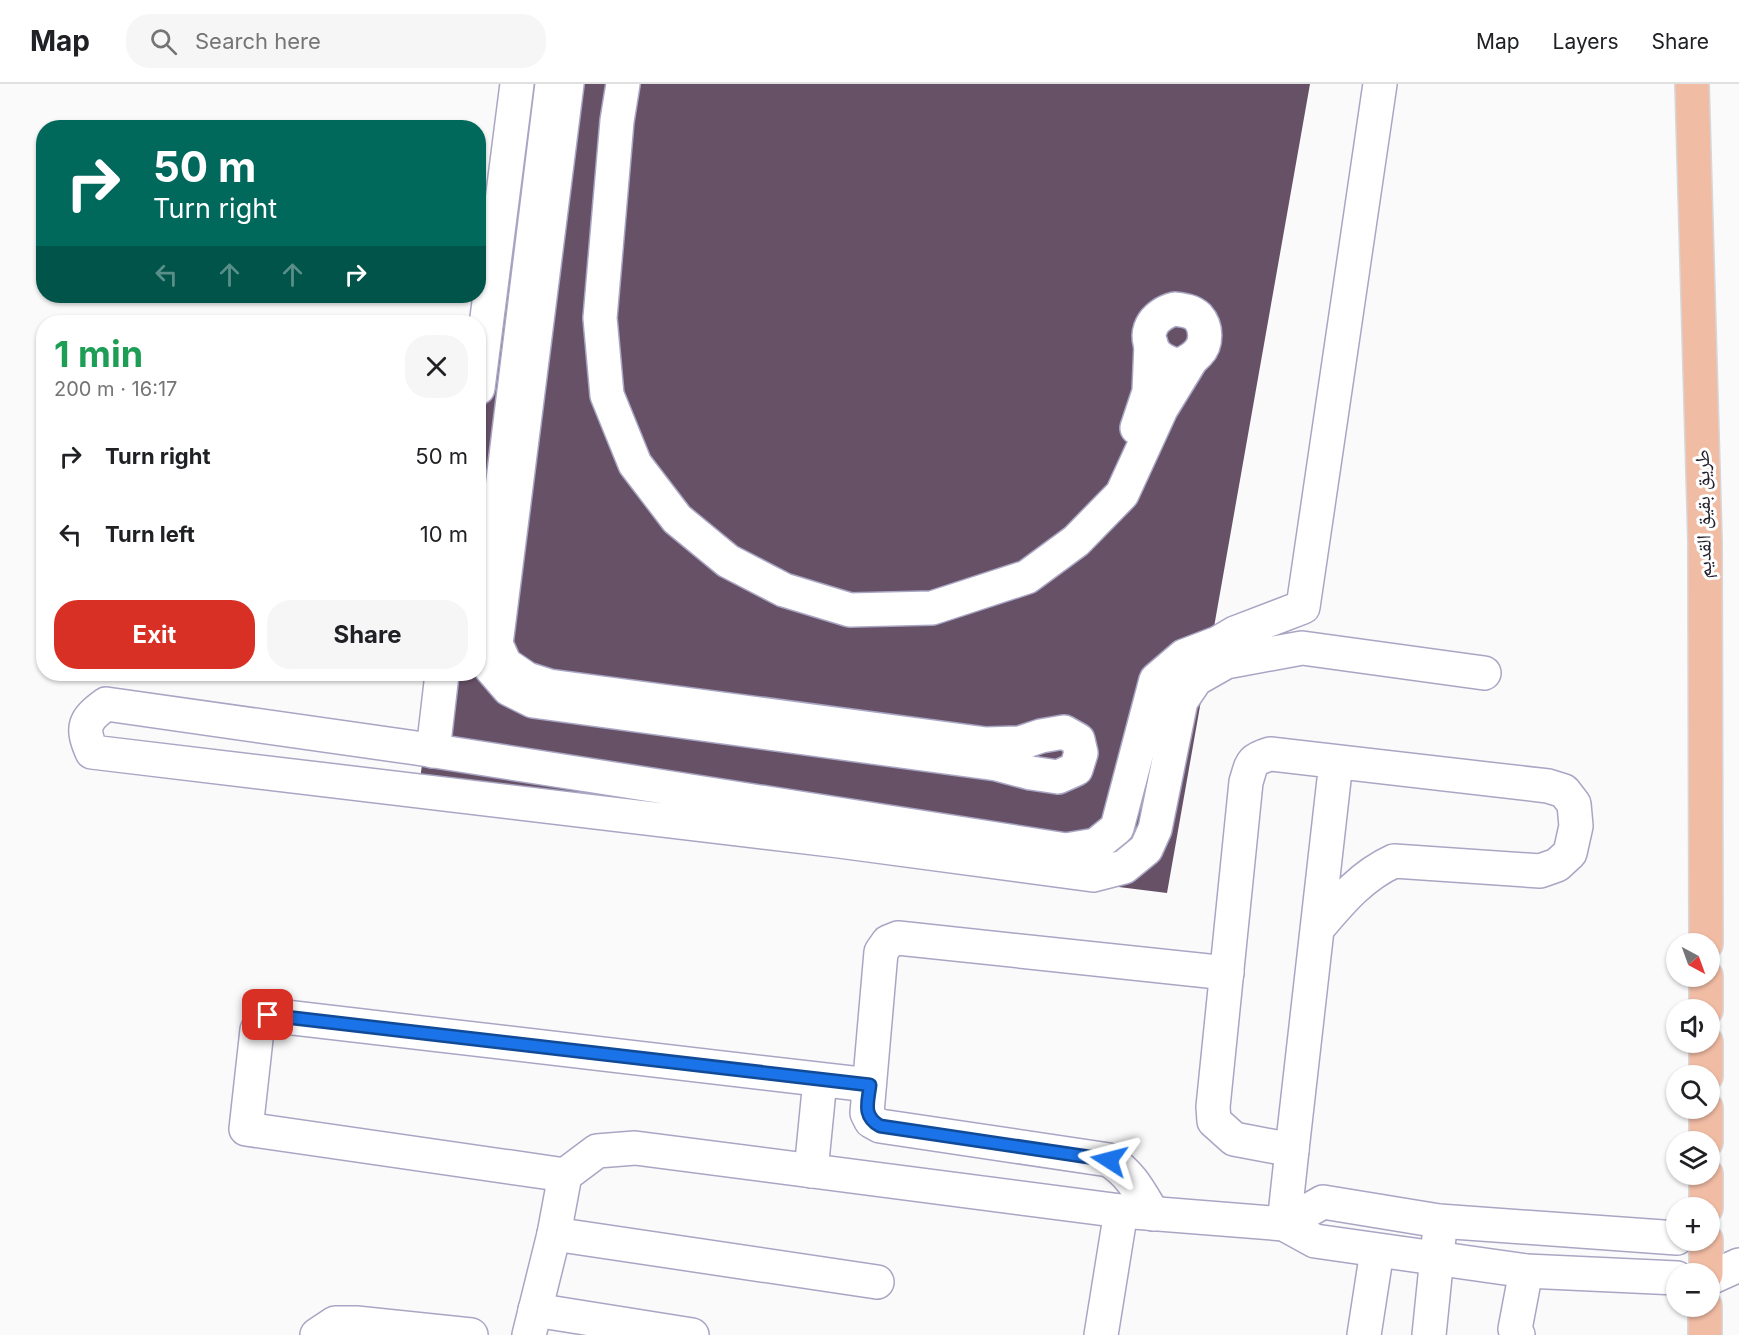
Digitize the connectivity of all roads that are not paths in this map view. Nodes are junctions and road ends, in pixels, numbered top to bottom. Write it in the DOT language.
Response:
graph roads {
  1 [pos="502,84"];
  2 [pos="517,84"];
  3 [pos="552,84"];
  4 [pos="567,84"];
  5 [pos="623,84"];
  6 [pos="642,84"];
  7 [pos="1380,84"];
  8 [pos="1692,84"];
  9 [pos="486,205"];
  10 [pos="486,326"];
  11 [pos="1151,344"];
  12 [pos="1191,360"];
  13 [pos="486,618"];
  14 [pos="486,653"];
  15 [pos="1484,673"];
  16 [pos="426,681"];
  17 [pos="440,681"];
  18 [pos="424,749"];
  19 [pos="1336,762"];
  20 [pos="1317,929"];
  21 [pos="1706,933"];
  22 [pos="1227,973"];
  23 [pos="820,1080"];
  24 [pos="870,1085"];
  25 [pos="1292,1150"];
  26 [pos="811,1171"];
  27 [pos="565,1175"];
  28 [pos="1121,1211"];
  29 [pos="1153,1214"];
  30 [pos="1440,1221"];
  31 [pos="1284,1224"];
  32 [pos="555,1234"];
  33 [pos="1666,1237"];
  34 [pos="1720,1244"];
  35 [pos="1739,1250"];
  36 [pos="1377,1251"];
  37 [pos="1437,1260"];
  38 [pos="1739,1265"];
  39 [pos="1526,1271"];
  40 [pos="1720,1274"];
  41 [pos="1666,1277"];
  42 [pos="877,1282"];
  43 [pos="1706,1317"];
  44 [pos="532,1323"];
  45 [pos="317,1335"];
  46 [pos="471,1335"];
  47 [pos="692,1335"];
  48 [pos="1101,1335"];
  49 [pos="1364,1335"];
  50 [pos="1429,1335"];
  51 [pos="1518,1335"];
  52 [pos="1705,1335"];
  1 -- 9 [label="street"];
  2 -- 10 [label="street"];
  3 -- 13 [label="street"];
  4 -- 14 [label="street"];
  5 -- 12 [label="street"];
  6 -- 11 [label="street"];
  7 -- 18 [label="street"];
  8 -- 21 [label="main road, طريق بقيق القديم"];
  11 -- 12 [label="street"];
  11 -- 12 [label="street"];
  15 -- 18 [label="street"];
  16 -- 18 [label="street"];
  17 -- 18 [label="street"];
  19 -- 20 [label="street"];
  19 -- 20 [label="street"];
  19 -- 22 [label="street"];
  20 -- 25 [label="street"];
  22 -- 24 [label="street"];
  22 -- 25 [label="street"];
  23 -- 24 [label="street"];
  23 -- 26 [label="street"];
  23 -- 27 [label="street"];
  24 -- 29 [label="street"];
  25 -- 31 [label="street"];
  26 -- 27 [label="street"];
  26 -- 28 [label="street"];
  27 -- 32 [label="street"];
  28 -- 29 [label="street"];
  28 -- 48 [label="street"];
  29 -- 31 [label="street"];
  30 -- 31 [label="street"];
  30 -- 33 [label="street"];
  30 -- 37 [label="street"];
  31 -- 36 [label="street"];
  32 -- 42 [label="street"];
  32 -- 44 [label="street"];
  34 -- 35 [label="street"];
  36 -- 37 [label="street"];
  36 -- 49 [label="street"];
  37 -- 39 [label="street"];
  37 -- 50 [label="street"];
  38 -- 40 [label="street"];
  39 -- 41 [label="street"];
  39 -- 51 [label="street"];
  43 -- 52 [label="main road"];
  44 -- 47 [label="street"];
  45 -- 46 [label="street"];
}
